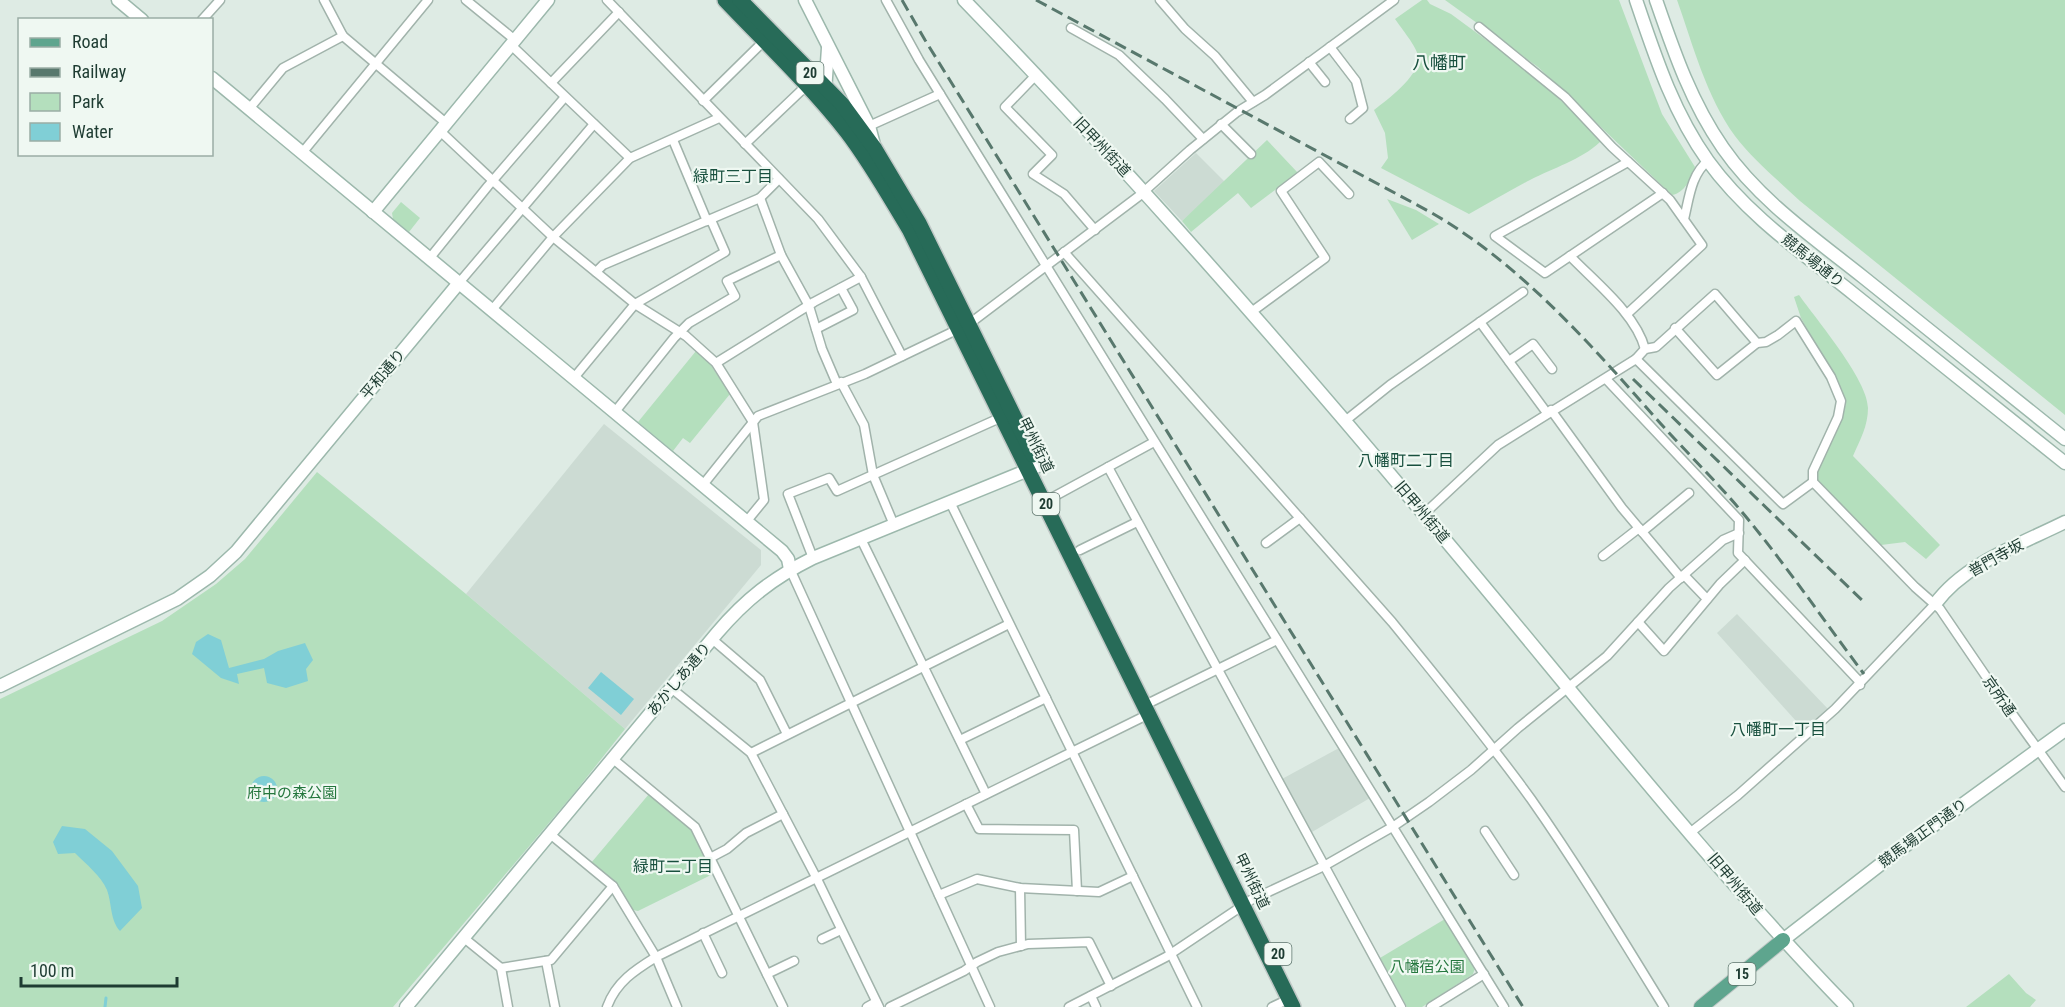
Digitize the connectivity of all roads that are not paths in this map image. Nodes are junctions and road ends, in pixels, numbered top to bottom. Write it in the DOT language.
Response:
graph roads {
  1 [pos="118,0"];
  2 [pos="220,0"];
  3 [pos="324,0"];
  4 [pos="466,0"];
  5 [pos="548,0"];
  6 [pos="725,0"];
  7 [pos="740,0"];
  8 [pos="805,0"];
  9 [pos="886,0"];
  10 [pos="964,0"];
  11 [pos="1160,0"];
  12 [pos="1394,0"];
  13 [pos="1636,0"];
  14 [pos="1656,0"];
  15 [pos="427,1"];
  16 [pos="611,1"];
  17 [pos="619,12"];
  18 [pos="139,18"];
  19 [pos="204,18"];
  20 [pos="1479,27"];
  21 [pos="1071,28"];
  22 [pos="343,36"];
  23 [pos="764,41"];
  24 [pos="513,43"];
  25 [pos="1330,47"];
  26 [pos="828,48"];
  27 [pos="1309,62"];
  28 [pos="376,64"];
  29 [pos="827,66"];
  30 [pos="1036,75"];
  31 [pos="213,79"];
  32 [pos="809,80"];
  33 [pos="1325,82"];
  34 [pos="550,84"];
  35 [pos="825,86"];
  36 [pos="940,94"];
  37 [pos="565,97"];
  38 [pos="703,100"];
  39 [pos="1253,102"];
  40 [pos="249,109"];
  41 [pos="832,113"];
  42 [pos="719,118"];
  43 [pos="1350,119"];
  44 [pos="594,124"];
  45 [pos="1221,124"];
  46 [pos="869,126"];
  47 [pos="443,127"];
  48 [pos="1203,139"];
  49 [pos="673,141"];
  50 [pos="745,144"];
  51 [pos="875,149"];
  52 [pos="302,153"];
  53 [pos="1251,154"];
  54 [pos="630,158"];
  55 [pos="1708,161"];
  56 [pos="1628,162"];
  57 [pos="778,179"];
  58 [pos="493,180"];
  59 [pos="1143,192"];
  60 [pos="1663,193"];
  61 [pos="1349,194"];
  62 [pos="760,198"];
  63 [pos="522,208"];
  64 [pos="373,212"];
  65 [pos="1684,219"];
  66 [pos="709,220"];
  67 [pos="1095,230"];
  68 [pos="553,237"];
  69 [pos="1064,252"];
  70 [pos="781,255"];
  71 [pos="1570,256"];
  72 [pos="429,259"];
  73 [pos="1046,265"];
  74 [pos="596,272"];
  75 [pos="861,277"];
  76 [pos="458,284"];
  77 [pos="841,288"];
  78 [pos="1523,292"];
  79 [pos="635,304"];
  80 [pos="809,306"];
  81 [pos="491,311"];
  82 [pos="1250,313"];
  83 [pos="1627,314"];
  84 [pos="1480,322"];
  85 [pos="964,326"];
  86 [pos="1675,328"];
  87 [pos="816,329"];
  88 [pos="680,332"];
  89 [pos="1757,343"];
  90 [pos="1645,349"];
  91 [pos="902,356"];
  92 [pos="1961,356"];
  93 [pos="1636,359"];
  94 [pos="1509,361"];
  95 [pos="716,363"];
  96 [pos="1552,369"];
  97 [pos="1949,370"];
  98 [pos="573,379"];
  99 [pos="1606,379"];
  100 [pos="839,383"];
  101 [pos="1549,412"];
  102 [pos="614,413"];
  103 [pos="1002,417"];
  104 [pos="1345,421"];
  105 [pos="753,422"];
  106 [pos="2065,439"];
  107 [pos="1155,442"];
  108 [pos="2065,462"];
  109 [pos="1108,467"];
  110 [pos="1033,468"];
  111 [pos="873,475"];
  112 [pos="1813,482"];
  113 [pos="702,486"];
  114 [pos="1689,493"];
  115 [pos="1049,499"];
  116 [pos="950,502"];
  117 [pos="1424,514"];
  118 [pos="1300,518"];
  119 [pos="746,522"];
  120 [pos="1137,522"];
  121 [pos="2065,522"];
  122 [pos="894,525"];
  123 [pos="1640,530"];
  124 [pos="1739,533"];
  125 [pos="861,539"];
  126 [pos="1266,543"];
  127 [pos="1080,550"];
  128 [pos="1603,556"];
  129 [pos="813,558"];
  130 [pos="1745,560"];
  131 [pos="790,569"];
  132 [pos="1682,577"];
  133 [pos="1707,599"];
  134 [pos="1935,604"];
  135 [pos="1638,622"];
  136 [pos="1009,624"];
  137 [pos="712,639"];
  138 [pos="1277,640"];
  139 [pos="923,666"];
  140 [pos="1218,669"];
  141 [pos="1860,685"];
  142 [pos="0,686"];
  143 [pos="671,688"];
  144 [pos="1568,688"];
  145 [pos="1046,698"];
  146 [pos="850,702"];
  147 [pos="1149,706"];
  148 [pos="2065,730"];
  149 [pos="787,734"];
  150 [pos="960,740"];
  151 [pos="1494,750"];
  152 [pos="2038,750"];
  153 [pos="1072,752"];
  154 [pos="751,753"];
  155 [pos="613,759"];
  156 [pos="2065,787"];
  157 [pos="986,794"];
  158 [pos="966,804"];
  159 [pos="783,814"];
  160 [pos="1394,826"];
  161 [pos="1485,831"];
  162 [pos="911,832"];
  163 [pos="1691,832"];
  164 [pos="550,834"];
  165 [pos="710,858"];
  166 [pos="1324,866"];
  167 [pos="1514,875"];
  168 [pos="1133,876"];
  169 [pos="816,877"];
  170 [pos="613,886"];
  171 [pos="1020,888"];
  172 [pos="1077,891"];
  173 [pos="939,896"];
  174 [pos="1247,903"];
  175 [pos="738,916"];
  176 [pos="841,930"];
  177 [pos="703,933"];
  178 [pos="464,938"];
  179 [pos="822,939"];
  180 [pos="1783,940"];
  181 [pos="1021,946"];
  182 [pos="1172,954"];
  183 [pos="656,957"];
  184 [pos="546,961"];
  185 [pos="794,961"];
  186 [pos="971,966"];
  187 [pos="501,968"];
  188 [pos="723,973"];
  189 [pos="767,974"];
  190 [pos="1484,974"];
  191 [pos="1111,986"];
  192 [pos="1091,996"];
  193 [pos="1291,1003"];
  194 [pos="878,1005"];
  195 [pos="406,1007"];
  196 [pos="508,1007"];
  197 [pos="555,1007"];
  198 [pos="607,1007"];
  199 [pos="677,1007"];
  200 [pos="783,1007"];
  201 [pos="867,1007"];
  202 [pos="890,1007"];
  203 [pos="990,1007"];
  204 [pos="1069,1007"];
  205 [pos="1096,1007"];
  206 [pos="1197,1007"];
  207 [pos="1272,1007"];
  208 [pos="1304,1007"];
  209 [pos="1401,1007"];
  210 [pos="1431,1007"];
  211 [pos="1504,1007"];
  212 [pos="1664,1007"];
  213 [pos="1701,1007"];
  214 [pos="1847,1007"];
  1 -- 18 [label="street"];
  2 -- 19 [label="street"];
  3 -- 22 [label="street"];
  4 -- 24 [label="street"];
  5 -- 24 [label="street"];
  6 -- 23 [label="highway, 甲州街道 / 20"];
  7 -- 32 [label="highway, 甲州街道 / 20"];
  8 -- 26 [label="street"];
  9 -- 36 [label="street"];
  10 -- 30 [label="street, 旧甲州街道"];
  11 -- 39 [label="street"];
  12 -- 25 [label="street"];
  13 -- 55 [label="street, 競馬場通り"];
  14 -- 92 [label="street, 競馬場通り"];
  15 -- 28 [label="street"];
  16 -- 17 [label="street"];
  17 -- 34 [label="street"];
  17 -- 38 [label="street"];
  20 -- 56 [label="street"];
  21 -- 48 [label="street"];
  22 -- 28 [label="street"];
  22 -- 40 [label="street"];
  23 -- 32 [label="highway, 甲州街道 / 20"];
  23 -- 38 [label="street"];
  24 -- 34 [label="street"];
  24 -- 47 [label="street"];
  25 -- 27 [label="street"];
  25 -- 43 [label="street"];
  26 -- 29 [label="street"];
  26 -- 46 [label="street"];
  27 -- 33 [label="street"];
  27 -- 39 [label="street"];
  28 -- 47 [label="street"];
  28 -- 52 [label="street"];
  29 -- 32 [label="street"];
  29 -- 35 [label="street"];
  30 -- 59 [label="street, 旧甲州街道"];
  30 -- 67 [label="street"];
  31 -- 40 [label="street"];
  32 -- 35 [label="highway, 甲州街道 / 20"];
  32 -- 41 [label="highway, 甲州街道 / 20"];
  32 -- 50 [label="street"];
  34 -- 37 [label="street"];
  35 -- 41 [label="street"];
  35 -- 51 [label="highway, 甲州街道 / 20"];
  36 -- 46 [label="street"];
  36 -- 73 [label="street"];
  37 -- 44 [label="street"];
  37 -- 58 [label="street"];
  38 -- 42 [label="street"];
  39 -- 45 [label="street"];
  40 -- 52 [label="street"];
  41 -- 85 [label="highway, 甲州街道 / 20"];
  42 -- 49 [label="street"];
  42 -- 50 [label="street"];
  44 -- 54 [label="street"];
  44 -- 63 [label="street"];
  45 -- 48 [label="street"];
  45 -- 53 [label="street"];
  46 -- 51 [label="street"];
  47 -- 58 [label="street"];
  47 -- 64 [label="street"];
  48 -- 59 [label="street"];
  49 -- 54 [label="street"];
  49 -- 66 [label="street"];
  50 -- 57 [label="street"];
  51 -- 85 [label="highway, 甲州街道 / 20"];
  52 -- 64 [label="street"];
  54 -- 68 [label="street"];
  55 -- 65 [label="street"];
  55 -- 97 [label="street, 競馬場通り"];
  56 -- 60 [label="street"];
  56 -- 71 [label="street"];
  57 -- 62 [label="street"];
  57 -- 75 [label="street"];
  58 -- 63 [label="street"];
  58 -- 72 [label="street"];
  59 -- 67 [label="street"];
  59 -- 82 [label="street, 旧甲州街道"];
  60 -- 65 [label="street"];
  60 -- 71 [label="street"];
  61 -- 82 [label="street"];
  62 -- 66 [label="street"];
  62 -- 70 [label="street"];
  63 -- 68 [label="street"];
  63 -- 76 [label="street"];
  64 -- 72 [label="street"];
  65 -- 83 [label="street"];
  66 -- 74 [label="street"];
  66 -- 79 [label="street"];
  67 -- 69 [label="street"];
  68 -- 74 [label="street"];
  68 -- 81 [label="street"];
  69 -- 73 [label="street"];
  69 -- 118 [label="street"];
  70 -- 80 [label="street"];
  70 -- 88 [label="street"];
  71 -- 83 [label="street"];
  72 -- 76 [label="street"];
  73 -- 85 [label="street"];
  73 -- 107 [label="street"];
  74 -- 79 [label="street"];
  75 -- 77 [label="street"];
  75 -- 91 [label="street"];
  76 -- 81 [label="street"];
  76 -- 142 [label="street, 平和通り"];
  77 -- 80 [label="street"];
  77 -- 87 [label="street"];
  78 -- 84 [label="street"];
  79 -- 88 [label="street"];
  79 -- 98 [label="street"];
  80 -- 87 [label="street"];
  80 -- 95 [label="street"];
  81 -- 98 [label="street"];
  82 -- 104 [label="street, 旧甲州街道"];
  83 -- 90 [label="street"];
  84 -- 94 [label="street"];
  84 -- 104 [label="street"];
  85 -- 91 [label="street"];
  85 -- 103 [label="highway, 甲州街道 / 20"];
  85 -- 110 [label="highway, 甲州街道 / 20"];
  86 -- 89 [label="street"];
  86 -- 89 [label="street"];
  86 -- 90 [label="street"];
  87 -- 100 [label="street"];
  88 -- 95 [label="street"];
  88 -- 102 [label="street"];
  89 -- 112 [label="street"];
  90 -- 93 [label="street"];
  91 -- 100 [label="street"];
  92 -- 97 [label="street"];
  92 -- 106 [label="street, 競馬場通り"];
  93 -- 99 [label="street"];
  93 -- 112 [label="street"];
  94 -- 96 [label="street"];
  94 -- 101 [label="street"];
  95 -- 105 [label="street"];
  97 -- 108 [label="street, 競馬場通り"];
  98 -- 102 [label="street"];
  99 -- 101 [label="street"];
  99 -- 124 [label="street"];
  100 -- 105 [label="street"];
  100 -- 111 [label="street"];
  101 -- 117 [label="street"];
  101 -- 123 [label="street"];
  102 -- 113 [label="street"];
  103 -- 110 [label="highway, 甲州街道 / 20"];
  103 -- 111 [label="street"];
  104 -- 117 [label="street, 旧甲州街道"];
  105 -- 113 [label="street"];
  105 -- 119 [label="street"];
  107 -- 109 [label="street"];
  107 -- 138 [label="street"];
  109 -- 115 [label="street"];
  109 -- 120 [label="street"];
  110 -- 115 [label="highway, 甲州街道 / 20"];
  110 -- 116 [label="street, あかしあ通り"];
  111 -- 122 [label="street"];
  111 -- 129 [label="street"];
  112 -- 134 [label="street, 京所通"];
  113 -- 119 [label="street"];
  114 -- 123 [label="street"];
  115 -- 127 [label="highway, 甲州街道 / 20"];
  115 -- 147 [label="highway, 甲州街道 / 20"];
  116 -- 122 [label="street, あかしあ通り"];
  116 -- 136 [label="street"];
  117 -- 144 [label="street, 旧甲州街道"];
  118 -- 126 [label="street"];
  118 -- 151 [label="street"];
  119 -- 131 [label="street"];
  120 -- 127 [label="street"];
  120 -- 140 [label="street"];
  121 -- 134 [label="street, 普門寺坂"];
  122 -- 125 [label="street, あかしあ通り"];
  123 -- 128 [label="street"];
  123 -- 132 [label="street"];
  124 -- 130 [label="street"];
  124 -- 132 [label="street"];
  125 -- 129 [label="street, あかしあ通り"];
  125 -- 139 [label="street"];
  127 -- 147 [label="highway, 甲州街道 / 20"];
  129 -- 131 [label="street, あかしあ通り"];
  130 -- 133 [label="street"];
  130 -- 141 [label="street"];
  131 -- 137 [label="street, あかしあ通り"];
  131 -- 146 [label="street"];
  132 -- 133 [label="street"];
  132 -- 135 [label="street"];
  133 -- 135 [label="street"];
  134 -- 141 [label="street"];
  134 -- 152 [label="street, 京所通"];
  135 -- 144 [label="street"];
  136 -- 139 [label="street"];
  136 -- 145 [label="street"];
  137 -- 143 [label="street, あかしあ通り"];
  137 -- 149 [label="street"];
  138 -- 140 [label="street"];
  138 -- 160 [label="street"];
  139 -- 146 [label="street"];
  139 -- 150 [label="street"];
  140 -- 147 [label="street"];
  140 -- 166 [label="street"];
  141 -- 163 [label="street"];
  143 -- 154 [label="street"];
  143 -- 155 [label="street, あかしあ通り"];
  144 -- 151 [label="street"];
  144 -- 163 [label="street, 旧甲州街道"];
  145 -- 150 [label="street"];
  145 -- 153 [label="street"];
  146 -- 149 [label="street"];
  146 -- 162 [label="street"];
  147 -- 153 [label="street"];
  147 -- 174 [label="highway, 甲州街道 / 20"];
  148 -- 152 [label="street, 競馬場正門通り"];
  149 -- 154 [label="street"];
  150 -- 157 [label="street"];
  151 -- 160 [label="street"];
  151 -- 212 [label="street"];
  152 -- 156 [label="street, 京所通"];
  152 -- 180 [label="street, 競馬場正門通り"];
  153 -- 157 [label="street"];
  153 -- 168 [label="street"];
  154 -- 159 [label="street"];
  155 -- 164 [label="street, あかしあ通り"];
  155 -- 165 [label="street"];
  157 -- 158 [label="street"];
  158 -- 162 [label="street"];
  158 -- 172 [label="street"];
  159 -- 165 [label="street"];
  159 -- 169 [label="street"];
  160 -- 166 [label="street"];
  160 -- 190 [label="street"];
  161 -- 167 [label="street"];
  162 -- 169 [label="street"];
  162 -- 173 [label="street"];
  163 -- 180 [label="street, 旧甲州街道"];
  164 -- 170 [label="street"];
  164 -- 178 [label="street, あかしあ通り"];
  165 -- 175 [label="street"];
  166 -- 174 [label="street"];
  166 -- 209 [label="street"];
  168 -- 172 [label="street"];
  168 -- 182 [label="street"];
  169 -- 175 [label="street"];
  169 -- 176 [label="street"];
  170 -- 183 [label="street"];
  170 -- 184 [label="street"];
  171 -- 172 [label="street"];
  171 -- 173 [label="street"];
  171 -- 181 [label="street"];
  173 -- 186 [label="street"];
  174 -- 182 [label="street"];
  174 -- 193 [label="highway, 甲州街道 / 20"];
  174 -- 208 [label="highway, 甲州街道 / 20"];
  175 -- 177 [label="street"];
  175 -- 189 [label="street"];
  176 -- 179 [label="street"];
  176 -- 194 [label="street"];
  177 -- 183 [label="street"];
  177 -- 188 [label="street"];
  178 -- 187 [label="street"];
  178 -- 195 [label="street, あかしあ通り"];
  180 -- 213 [label="main road, 15"];
  180 -- 214 [label="street, 旧甲州街道"];
  181 -- 186 [label="street"];
  181 -- 191 [label="street"];
  182 -- 191 [label="street"];
  182 -- 206 [label="street"];
  183 -- 198 [label="street"];
  183 -- 199 [label="street"];
  184 -- 187 [label="street"];
  184 -- 197 [label="street"];
  185 -- 189 [label="street"];
  186 -- 202 [label="street"];
  186 -- 203 [label="street"];
  187 -- 196 [label="street"];
  189 -- 200 [label="street"];
  190 -- 210 [label="street"];
  190 -- 211 [label="street"];
  191 -- 192 [label="street"];
  192 -- 204 [label="street"];
  192 -- 205 [label="street"];
  193 -- 207 [label="street"];
  194 -- 201 [label="street"];
}
